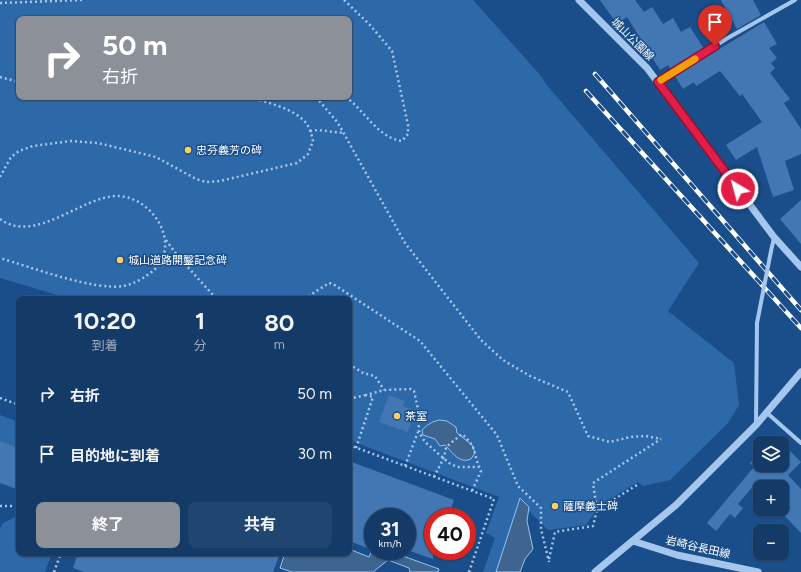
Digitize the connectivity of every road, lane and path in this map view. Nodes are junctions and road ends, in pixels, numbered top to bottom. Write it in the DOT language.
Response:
graph roads {
  1 [pos="82,0"];
  2 [pos="344,0"];
  3 [pos="579,0"];
  4 [pos="795,0"];
  5 [pos="0,3"];
  6 [pos="0,77"];
  7 [pos="16,81"];
  8 [pos="658,82"];
  9 [pos="258,100"];
  10 [pos="319,100"];
  11 [pos="349,100"];
  12 [pos="310,131"];
  13 [pos="344,133"];
  14 [pos="0,177"];
  15 [pos="0,219"];
  16 [pos="774,237"];
  17 [pos="166,239"];
  18 [pos="0,258"];
  19 [pos="801,267"];
  20 [pos="215,296"];
  21 [pos="308,296"];
  22 [pos="351,296"];
  23 [pos="352,296"];
  24 [pos="352,366"];
  25 [pos="801,372"];
  26 [pos="384,390"];
  27 [pos="366,394"];
  28 [pos="0,398"];
  29 [pos="352,398"];
  30 [pos="16,405"];
  31 [pos="766,412"];
  32 [pos="756,425"];
  33 [pos="419,432"];
  34 [pos="801,443"];
  35 [pos="352,446"];
  36 [pos="356,448"];
  37 [pos="445,459"];
  38 [pos="405,466"];
  39 [pos="478,467"];
  40 [pos="434,477"];
  41 [pos="637,485"];
  42 [pos="472,491"];
  43 [pos="0,506"];
  44 [pos="16,506"];
  45 [pos="597,510"];
  46 [pos="633,541"];
  47 [pos="60,556"];
  48 [pos="54,572"];
  49 [pos="469,572"];
  50 [pos="595,572"];
  51 [pos="758,572"];
  1 -- 5 [label="path"];
  2 -- 11 [label="path"];
  3 -- 8 [label="street, 城山公園線"];
  4 -- 8 [label="street"];
  6 -- 7 [label="path"];
  8 -- 16 [label="street, 城山公園線"];
  9 -- 12 [label="path"];
  10 -- 13 [label="path"];
  12 -- 13 [label="path"];
  12 -- 14 [label="path"];
  13 -- 45 [label="path"];
  15 -- 17 [label="path"];
  16 -- 19 [label="street, 城山公園線"];
  16 -- 32 [label="street, bridge"];
  17 -- 18 [label="path"];
  17 -- 20 [label="path"];
  21 -- 22 [label="path"];
  23 -- 45 [label="path"];
  24 -- 26 [label="path"];
  25 -- 31 [label="street"];
  26 -- 27 [label="path"];
  26 -- 33 [label="path"];
  27 -- 29 [label="path"];
  27 -- 36 [label="path"];
  28 -- 30 [label="path"];
  31 -- 32 [label="street"];
  31 -- 34 [label="street"];
  32 -- 46 [label="street"];
  33 -- 37 [label="path"];
  33 -- 38 [label="path"];
  35 -- 36 [label="path"];
  36 -- 38 [label="path"];
  37 -- 39 [label="path"];
  37 -- 39 [label="path"];
  37 -- 40 [label="path"];
  38 -- 40 [label="path"];
  39 -- 42 [label="path"];
  40 -- 42 [label="path"];
  41 -- 45 [label="path"];
  42 -- 49 [label="path"];
  43 -- 44 [label="path"];
  46 -- 50 [label="street"];
  46 -- 51 [label="street, 岩崎谷長田線"];
  47 -- 48 [label="path"];
}
